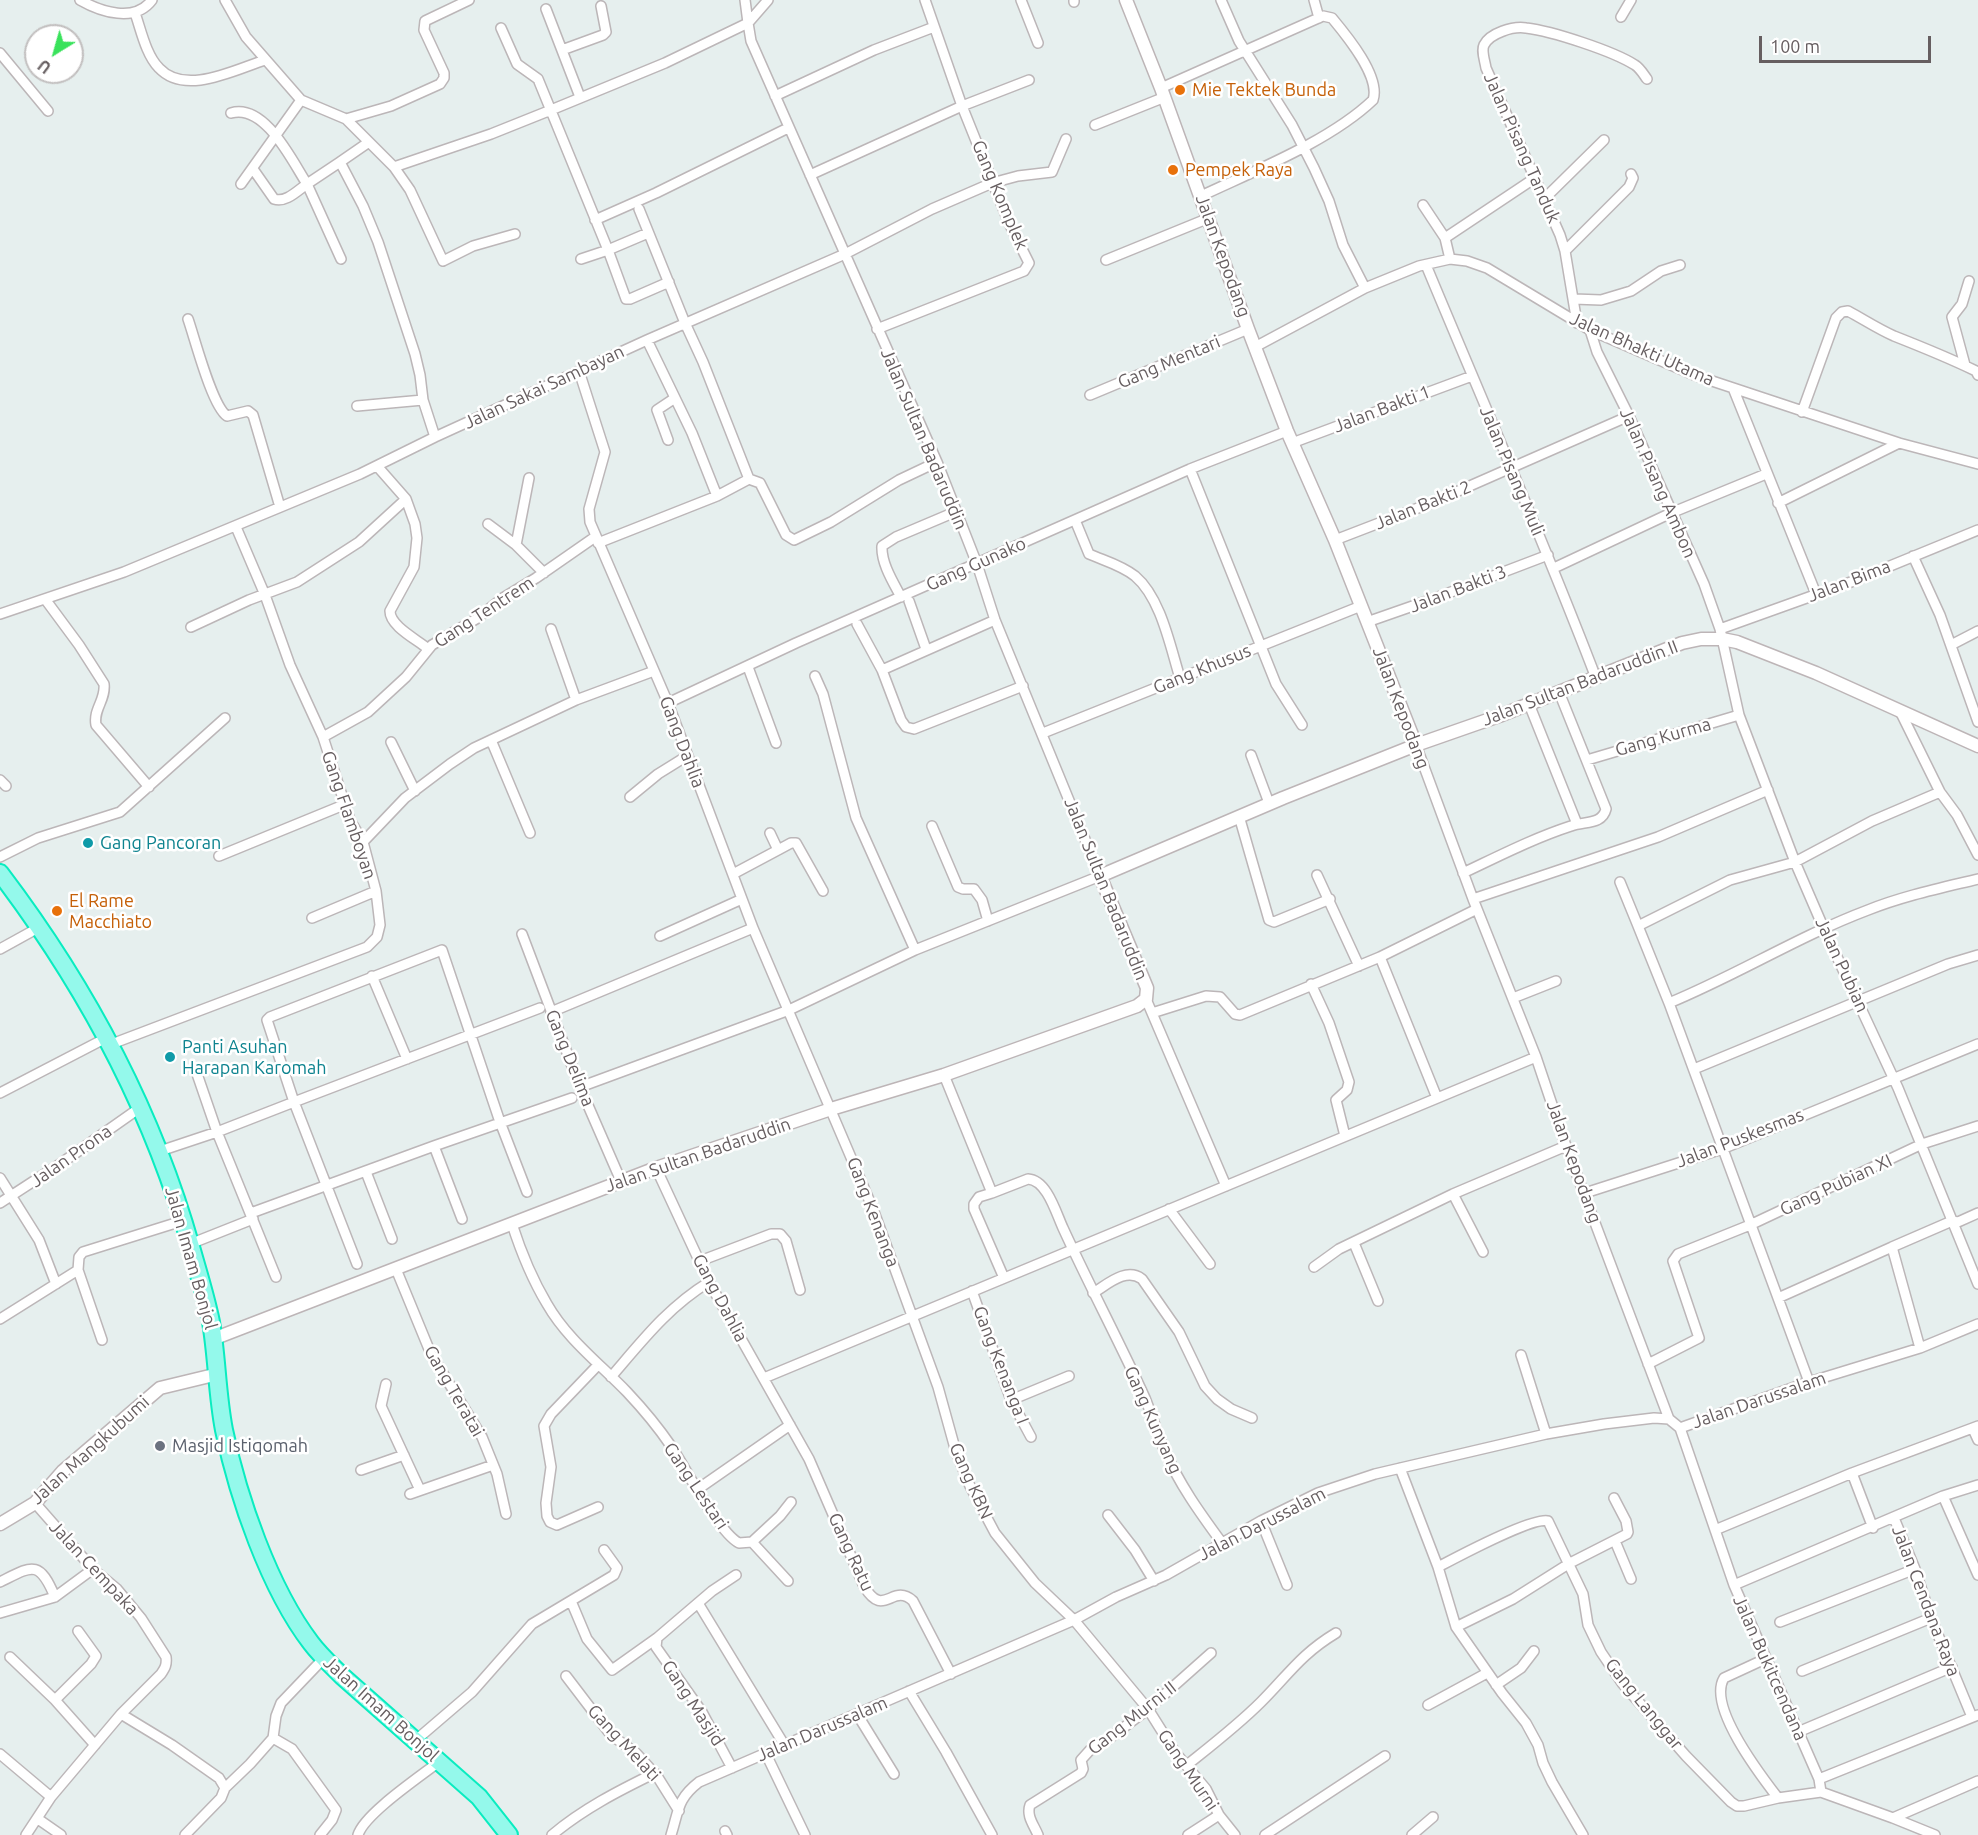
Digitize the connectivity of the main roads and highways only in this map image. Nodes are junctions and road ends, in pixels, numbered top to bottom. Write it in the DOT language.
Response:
graph roads {
  1 [pos="0,873"];
  2 [pos="509,1835"];
  1 -- 2 [label="highway, Jalan Imam Bonjol"];
}
